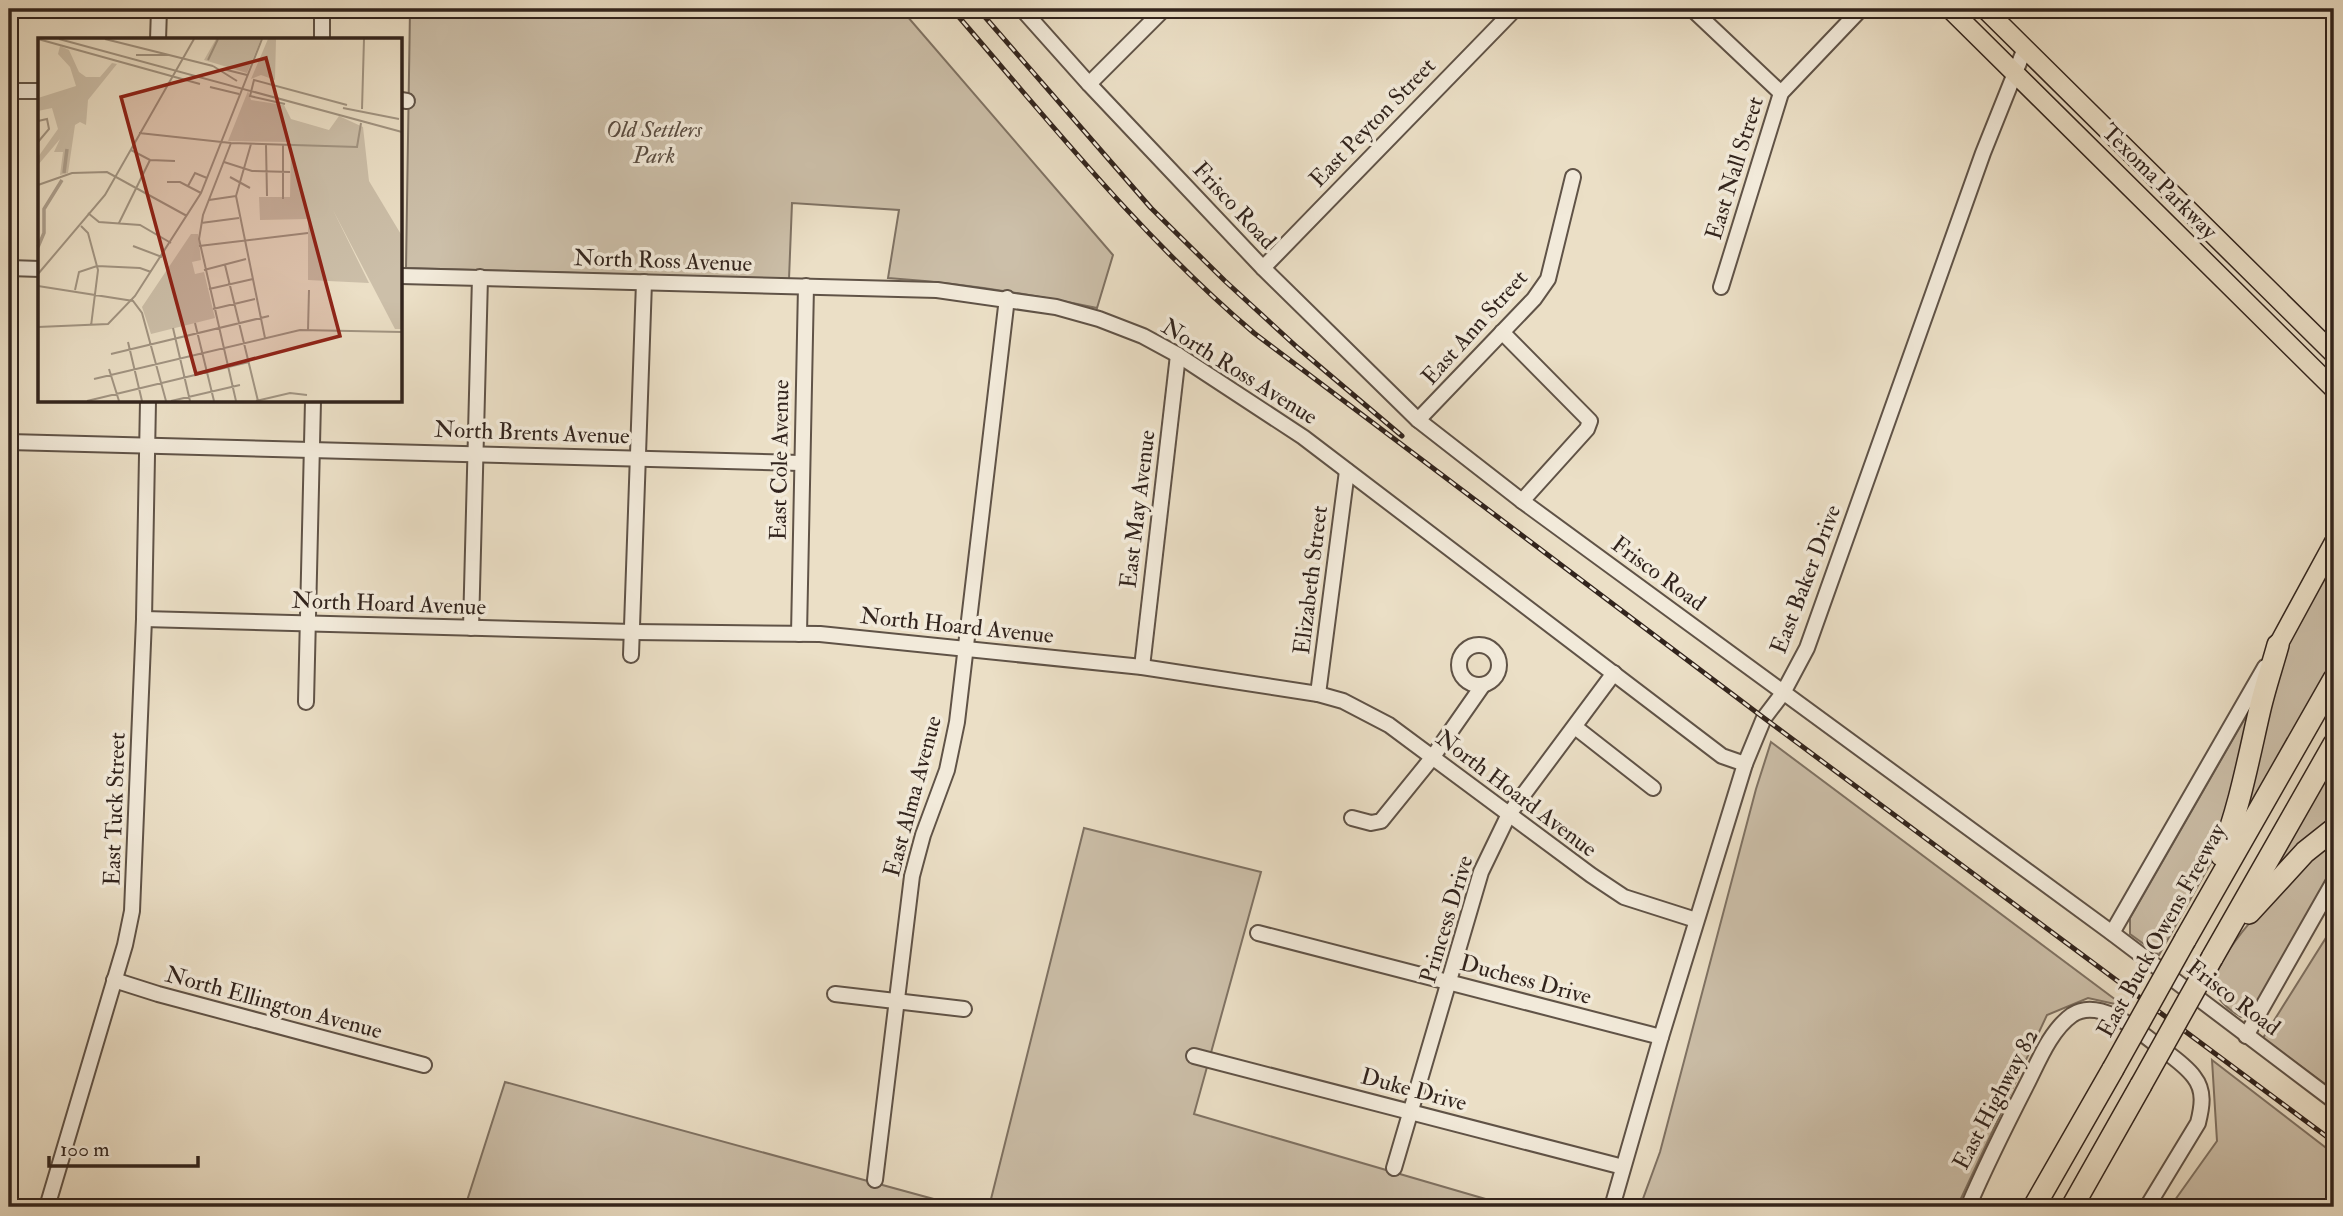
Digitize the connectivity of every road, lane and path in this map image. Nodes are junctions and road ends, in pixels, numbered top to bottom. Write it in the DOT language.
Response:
graph roads {
  1 [pos="159,9"];
  2 [pos="322,9"];
  3 [pos="1022,9"];
  4 [pos="1164,9"];
  5 [pos="1515,9"];
  6 [pos="1692,9"];
  7 [pos="1861,9"];
  8 [pos="1950,9"];
  9 [pos="1985,9"];
  10 [pos="158,38"];
  11 [pos="321,38"];
  12 [pos="2025,48"];
  13 [pos="2014,72"];
  14 [pos="1089,84"];
  15 [pos="9,90"];
  16 [pos="38,91"];
  17 [pos="1781,93"];
  18 [pos="1573,177"];
  19 [pos="9,268"];
  20 [pos="1263,268"];
  21 [pos="38,269"];
  22 [pos="402,276"];
  23 [pos="480,277"];
  24 [pos="644,282"];
  25 [pos="806,286"];
  26 [pos="1721,287"];
  27 [pos="1007,298"];
  28 [pos="1502,332"];
  29 [pos="2334,354"];
  30 [pos="1178,355"];
  31 [pos="2334,389"];
  32 [pos="148,402"];
  33 [pos="313,402"];
  34 [pos="1418,421"];
  35 [pos="9,442"];
  36 [pos="147,445"];
  37 [pos="312,450"];
  38 [pos="476,453"];
  39 [pos="639,458"];
  40 [pos="801,463"];
  41 [pos="1347,471"];
  42 [pos="1522,501"];
  43 [pos="2334,542"];
  44 [pos="144,619"];
  45 [pos="309,624"];
  46 [pos="471,628"];
  47 [pos="633,632"];
  48 [pos="799,634"];
  49 [pos="2278,645"];
  50 [pos="965,649"];
  51 [pos="631,655"];
  52 [pos="1142,667"];
  53 [pos="1615,673"];
  54 [pos="2334,679"];
  55 [pos="1483,685"];
  56 [pos="1783,693"];
  57 [pos="1318,694"];
  58 [pos="306,702"];
  59 [pos="1575,727"];
  60 [pos="2334,744"];
  61 [pos="1432,758"];
  62 [pos="1745,764"];
  63 [pos="1653,788"];
  64 [pos="1509,814"];
  65 [pos="1352,818"];
  66 [pos="2334,829"];
  67 [pos="2334,881"];
  68 [pos="1696,920"];
  69 [pos="2195,920"];
  70 [pos="1258,933"];
  71 [pos="2112,933"];
  72 [pos="2216,952"];
  73 [pos="114,980"];
  74 [pos="1450,982"];
  75 [pos="835,994"];
  76 [pos="896,1001"];
  77 [pos="964,1009"];
  78 [pos="2246,1036"];
  79 [pos="1661,1037"];
  80 [pos="1194,1056"];
  81 [pos="424,1065"];
  82 [pos="2334,1101"];
  83 [pos="1412,1112"];
  84 [pos="1623,1167"];
  85 [pos="1394,1168"];
  86 [pos="875,1180"];
  87 [pos="47,1207"];
  88 [pos="1612,1207"];
  89 [pos="1968,1207"];
  90 [pos="2034,1207"];
  91 [pos="2071,1207"];
  92 [pos="2147,1207"];
  1 -- 10 [label="street"];
  2 -- 11 [label="street"];
  3 -- 14 [label="street, Frisco Road"];
  4 -- 14 [label="street"];
  5 -- 20 [label="street, East Peyton Street"];
  6 -- 17 [label="street"];
  7 -- 17 [label="street, East Nall Street"];
  8 -- 13 [label="main road, Texoma Parkway"];
  9 -- 12 [label="main road, Texoma Parkway"];
  12 -- 13 [label="street, East Baker Drive"];
  12 -- 29 [label="main road, Texoma Parkway"];
  13 -- 31 [label="main road, Texoma Parkway"];
  13 -- 56 [label="street, East Baker Drive"];
  14 -- 20 [label="street, Frisco Road"];
  15 -- 16 [label="street"];
  17 -- 26 [label="street, East Nall Street"];
  18 -- 28 [label="street, East Ann Street"];
  19 -- 21 [label="street"];
  20 -- 34 [label="street, Frisco Road"];
  22 -- 23 [label="street, North Ross Avenue"];
  23 -- 24 [label="street, North Ross Avenue"];
  23 -- 38 [label="street"];
  24 -- 25 [label="street, North Ross Avenue"];
  24 -- 39 [label="street"];
  25 -- 27 [label="street, North Ross Avenue"];
  25 -- 40 [label="street, East Cole Avenue"];
  27 -- 30 [label="street, North Ross Avenue"];
  27 -- 50 [label="street, East Alma Avenue"];
  28 -- 34 [label="street, East Ann Street"];
  28 -- 42 [label="street"];
  30 -- 41 [label="street, North Ross Avenue"];
  30 -- 52 [label="street, East May Avenue"];
  32 -- 36 [label="street, East Tuck Street"];
  33 -- 37 [label="street"];
  34 -- 42 [label="street, Frisco Road"];
  35 -- 36 [label="street, North Brents Avenue"];
  36 -- 37 [label="street, North Brents Avenue"];
  36 -- 44 [label="street, East Tuck Street"];
  37 -- 38 [label="street, North Brents Avenue"];
  37 -- 45 [label="street"];
  38 -- 39 [label="street, North Brents Avenue"];
  38 -- 46 [label="street"];
  39 -- 40 [label="street, North Brents Avenue"];
  39 -- 47 [label="street"];
  40 -- 48 [label="street, East Cole Avenue"];
  41 -- 53 [label="street, North Ross Avenue"];
  41 -- 57 [label="street, Elizabeth Street"];
  42 -- 56 [label="street, Frisco Road"];
  43 -- 49 [label="main road"];
  44 -- 45 [label="street, North Hoard Avenue"];
  44 -- 73 [label="street, East Tuck Street"];
  45 -- 46 [label="street, North Hoard Avenue"];
  45 -- 58 [label="street"];
  46 -- 47 [label="street, North Hoard Avenue"];
  47 -- 48 [label="street, North Hoard Avenue"];
  47 -- 51 [label="street"];
  48 -- 50 [label="street, North Hoard Avenue"];
  49 -- 69 [label="highway"];
  49 -- 71 [label="street"];
  50 -- 52 [label="street, North Hoard Avenue"];
  50 -- 76 [label="street, East Alma Avenue"];
  52 -- 57 [label="street, North Hoard Avenue"];
  53 -- 59 [label="street, Princess Drive"];
  53 -- 62 [label="street, North Ross Avenue"];
  54 -- 69 [label="highway, East Buck Owens Freeway"];
  55 -- 61 [label="street"];
  56 -- 62 [label="street, East Baker Drive"];
  56 -- 71 [label="street, Frisco Road"];
  57 -- 61 [label="street, North Hoard Avenue"];
  59 -- 63 [label="street"];
  59 -- 64 [label="street, Princess Drive"];
  60 -- 72 [label="highway"];
  61 -- 64 [label="street, North Hoard Avenue"];
  61 -- 65 [label="street"];
  62 -- 68 [label="street, East Baker Drive"];
  64 -- 68 [label="street, North Hoard Avenue"];
  64 -- 74 [label="street, Princess Drive"];
  66 -- 72 [label="highway"];
  67 -- 78 [label="street"];
  68 -- 79 [label="street, East Baker Drive"];
  69 -- 90 [label="highway, East Buck Owens Freeway, bridge"];
  70 -- 74 [label="street, Duchess Drive"];
  71 -- 78 [label="street, Frisco Road"];
  72 -- 91 [label="highway, bridge"];
  73 -- 81 [label="street, North Ellington Avenue"];
  73 -- 87 [label="street, East Tuck Street"];
  74 -- 79 [label="street, Duchess Drive"];
  74 -- 83 [label="street, Princess Drive"];
  75 -- 76 [label="street"];
  76 -- 77 [label="street"];
  76 -- 86 [label="street, East Alma Avenue"];
  78 -- 82 [label="street, Frisco Road"];
  79 -- 84 [label="street, East Baker Drive"];
  80 -- 83 [label="street, Duke Drive"];
  83 -- 84 [label="street, Duke Drive"];
  83 -- 85 [label="street, Princess Drive"];
  84 -- 88 [label="street, East Baker Drive"];
  89 -- 92 [label="street, East Highway 82"];
}
